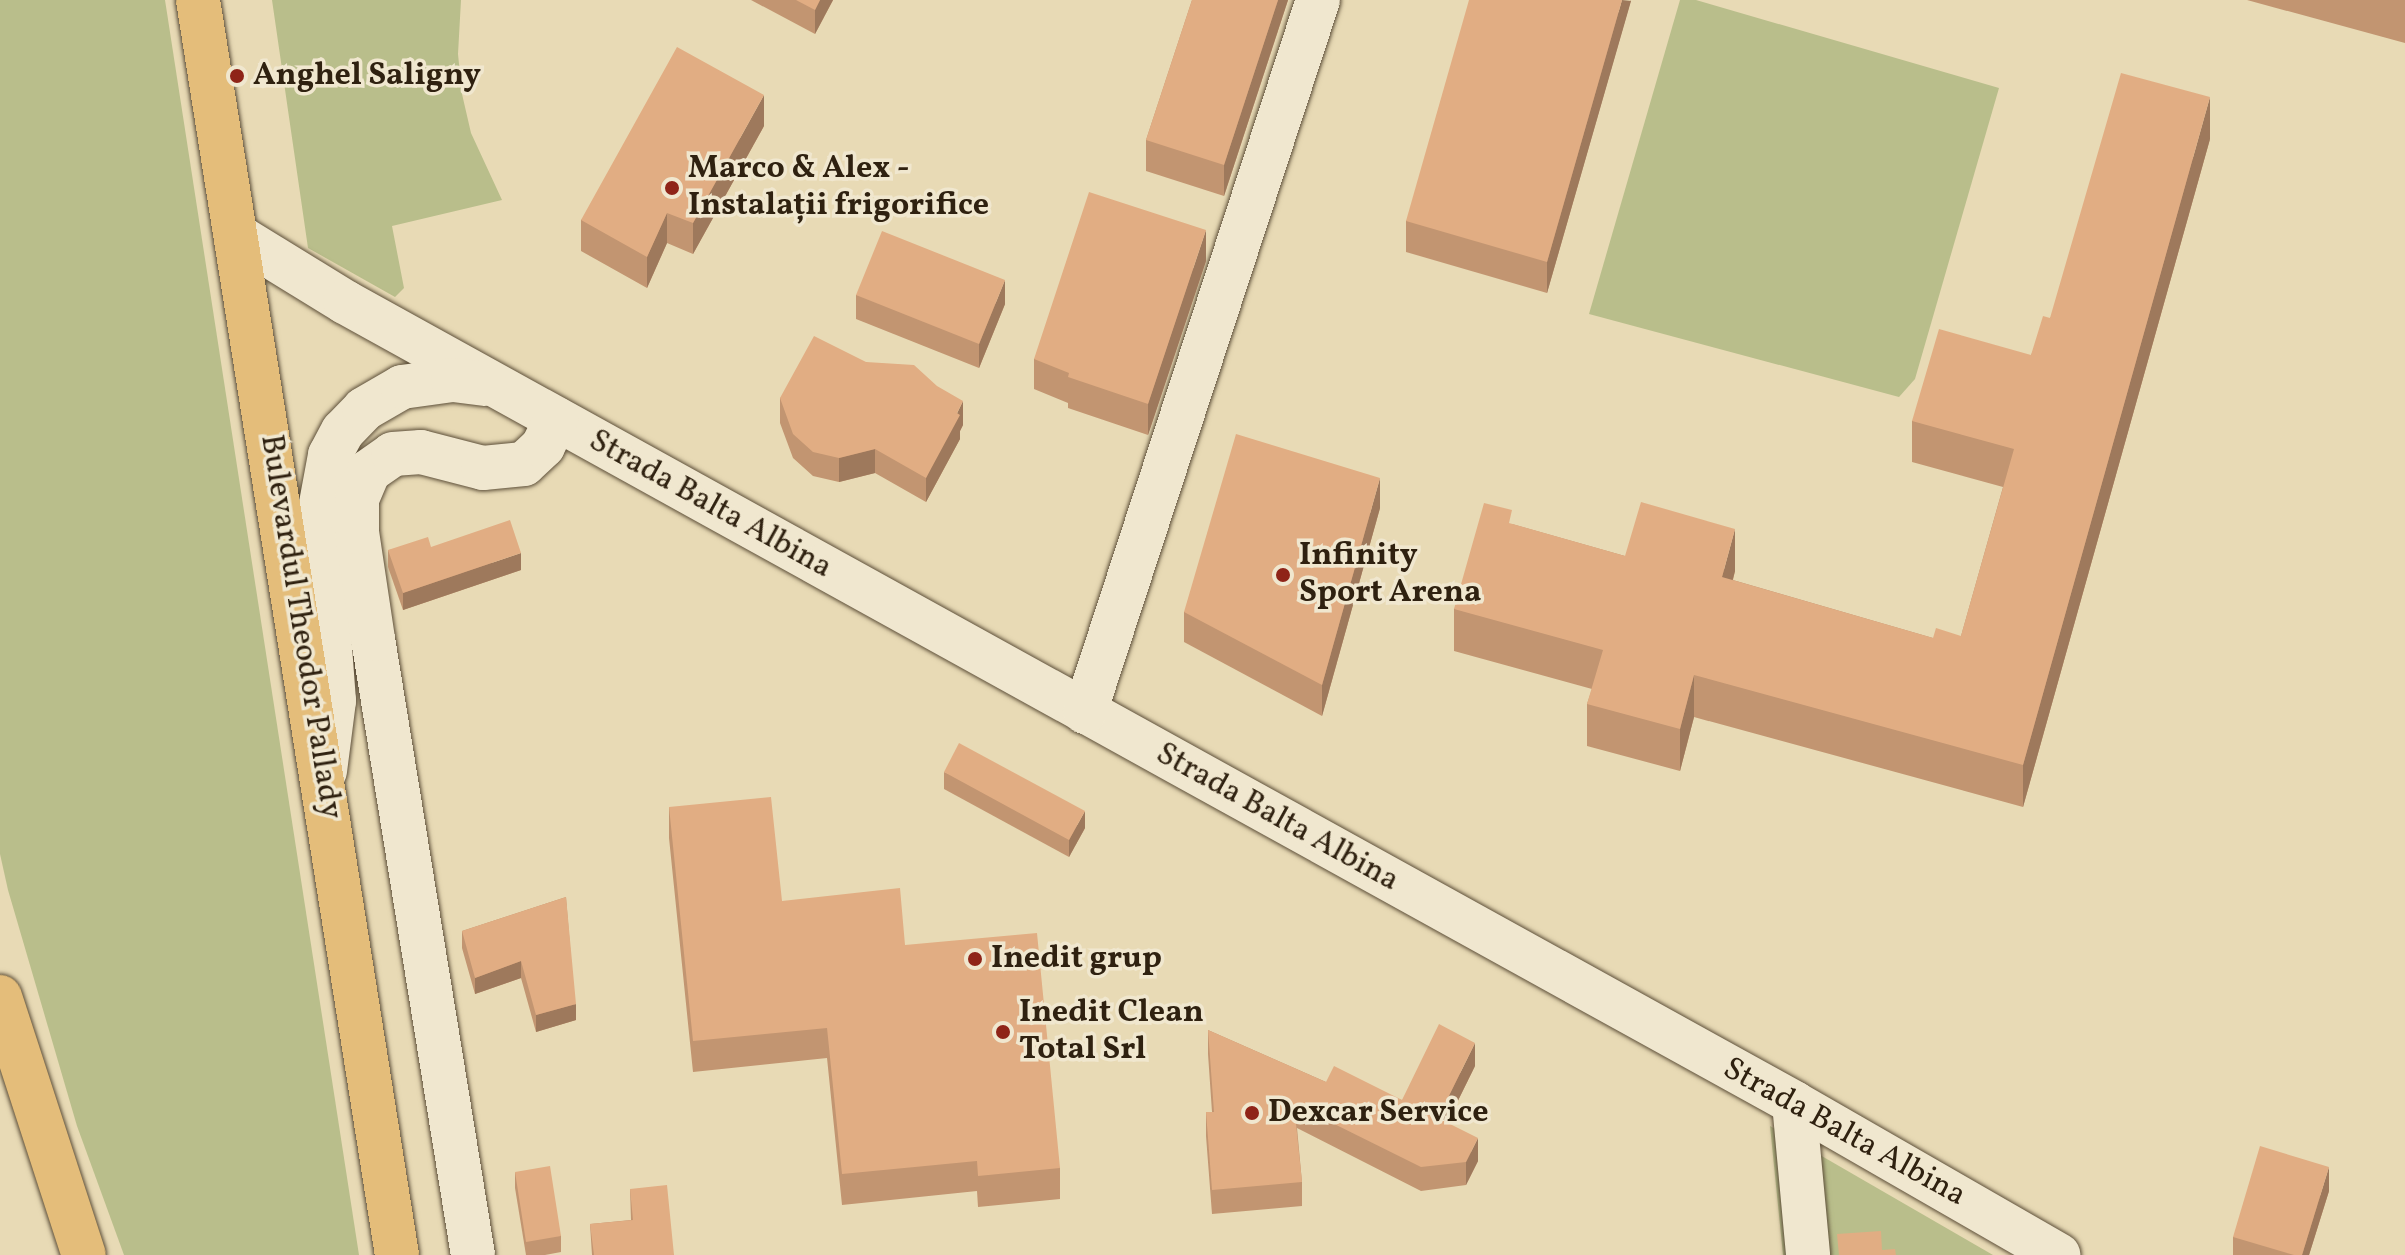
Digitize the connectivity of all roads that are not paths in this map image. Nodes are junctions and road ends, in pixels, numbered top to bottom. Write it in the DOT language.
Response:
graph roads {
  1 [pos="198,0"];
  2 [pos="1318,0"];
  3 [pos="236,235"];
  4 [pos="495,385"];
  5 [pos="556,419"];
  6 [pos="1085,712"];
  7 [pos="324,776"];
  8 [pos="0,997"];
  9 [pos="1794,1103"];
  10 [pos="84,1255"];
  11 [pos="397,1255"];
  12 [pos="473,1255"];
  13 [pos="1808,1255"];
  14 [pos="2058,1255"];
  1 -- 3 [label="main road, Bulevardul Theodor Pallady"];
  2 -- 6 [label="street"];
  3 -- 4 [label="street, Strada Balta Albina"];
  3 -- 7 [label="main road, Bulevardul Theodor Pallady"];
  4 -- 5 [label="street, Strada Balta Albina"];
  4 -- 7 [label="street, Strada Balta Albina"];
  5 -- 6 [label="street, Strada Balta Albina"];
  5 -- 12 [label="street"];
  6 -- 9 [label="street, Strada Balta Albina"];
  7 -- 11 [label="main road, Bulevardul Theodor Pallady"];
  8 -- 10 [label="main road"];
  9 -- 13 [label="street"];
  9 -- 14 [label="street, Strada Balta Albina"];
}
